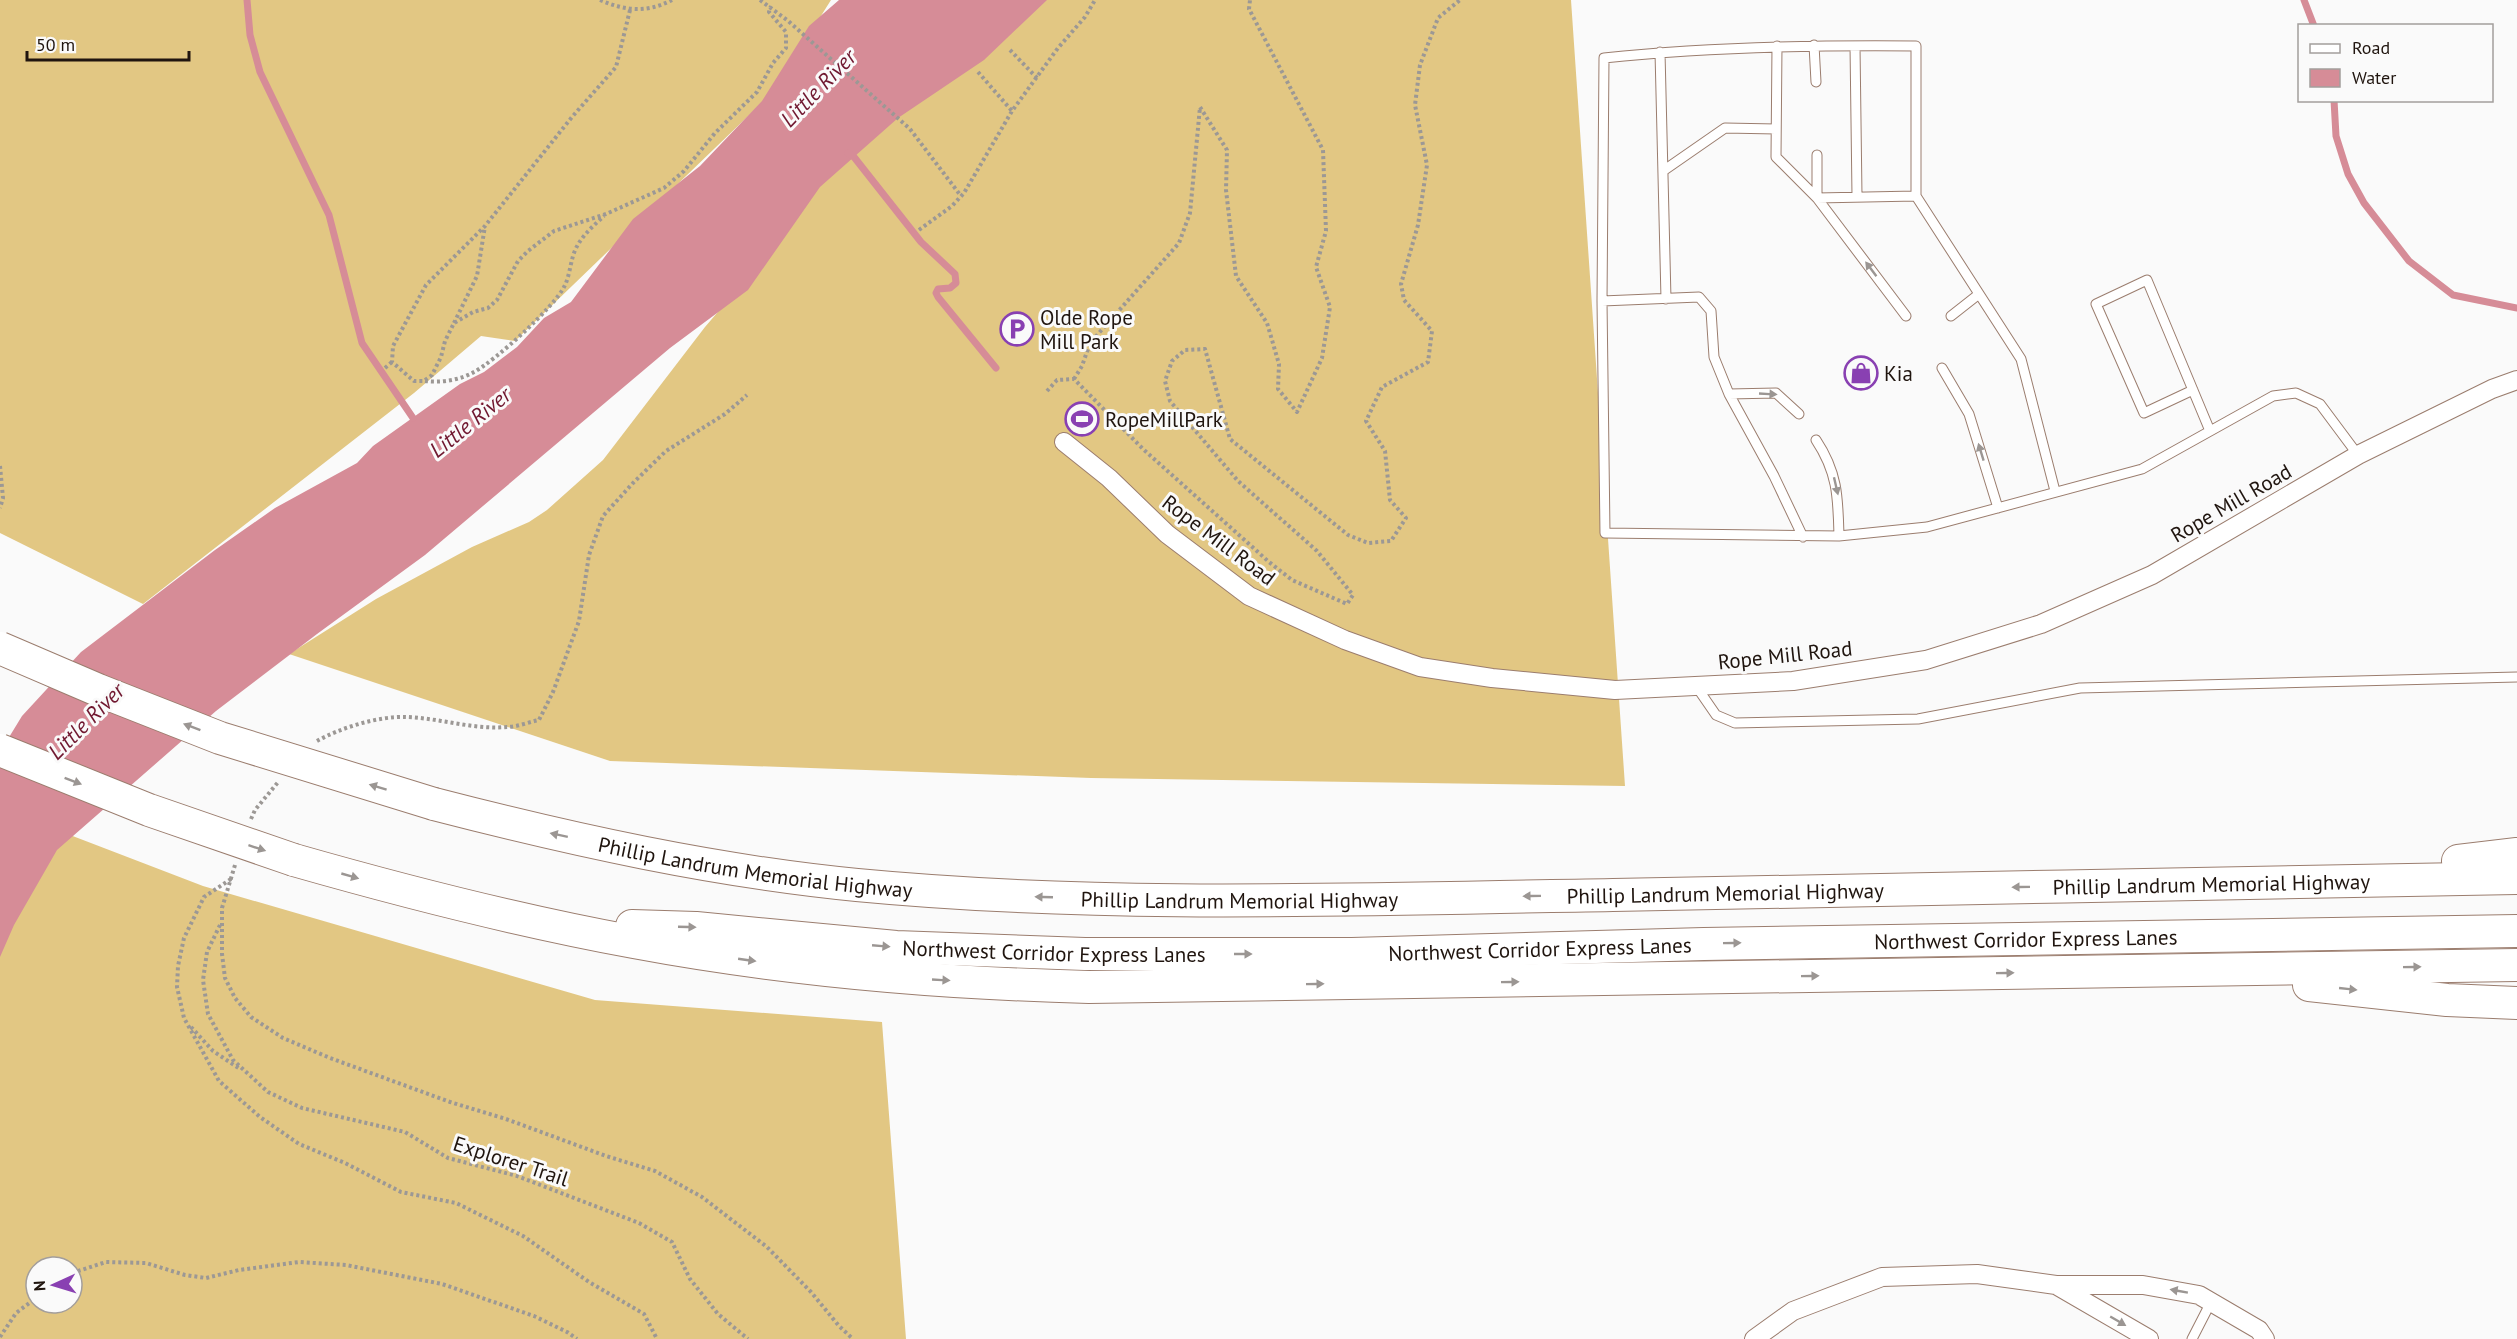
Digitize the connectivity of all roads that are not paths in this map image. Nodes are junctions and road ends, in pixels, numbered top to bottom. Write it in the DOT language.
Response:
graph roads {
  1 [pos="1814,45"];
  2 [pos="1855,45"];
  3 [pos="1777,46"];
  4 [pos="1660,52"];
  5 [pos="1816,82"];
  6 [pos="1776,129"];
  7 [pos="1816,155"];
  8 [pos="1664,171"];
  9 [pos="1857,196"];
  10 [pos="1916,196"];
  11 [pos="1817,198"];
  12 [pos="1979,294"];
  13 [pos="1666,299"];
  14 [pos="1602,302"];
  15 [pos="1906,315"];
  16 [pos="1951,316"];
  17 [pos="1942,368"];
  18 [pos="2517,380"];
  19 [pos="2193,390"];
  20 [pos="1729,394"];
  21 [pos="1799,414"];
  22 [pos="2210,431"];
  23 [pos="1816,440"];
  24 [pos="1064,442"];
  25 [pos="2358,455"];
  26 [pos="2055,491"];
  27 [pos="1998,508"];
  28 [pos="1839,536"];
  29 [pos="1803,537"];
  30 [pos="0,648"];
  31 [pos="2517,677"];
  32 [pos="1696,686"];
  33 [pos="0,750"];
  34 [pos="2517,854"];
  35 [pos="2517,878"];
  36 [pos="2269,883"];
  37 [pos="565,929"];
  38 [pos="2517,932"];
  39 [pos="2517,965"];
  40 [pos="2186,970"];
  41 [pos="2517,1003"];
  42 [pos="2056,1285"];
  43 [pos="2211,1302"];
  44 [pos="1754,1339"];
  45 [pos="2149,1339"];
  46 [pos="2192,1339"];
  47 [pos="2265,1339"];
  1 -- 2 [label="lane"];
  1 -- 3 [label="lane"];
  1 -- 5 [label="lane"];
  2 -- 9 [label="lane"];
  2 -- 10 [label="lane"];
  3 -- 4 [label="lane"];
  3 -- 6 [label="lane"];
  4 -- 8 [label="lane"];
  4 -- 14 [label="lane"];
  6 -- 8 [label="lane"];
  6 -- 11 [label="lane"];
  7 -- 11 [label="lane"];
  8 -- 13 [label="lane"];
  9 -- 10 [label="lane"];
  9 -- 11 [label="lane"];
  10 -- 12 [label="lane"];
  15 -- 11 [label="lane, one-way"];
  12 -- 16 [label="lane"];
  12 -- 26 [label="lane"];
  13 -- 14 [label="lane"];
  13 -- 20 [label="lane"];
  14 -- 29 [label="lane"];
  27 -- 17 [label="lane, one-way"];
  18 -- 25 [label="street, Rope Mill Road"];
  19 -- 19 [label="lane"];
  19 -- 22 [label="lane"];
  20 -- 21 [label="lane, one-way"];
  20 -- 29 [label="lane"];
  22 -- 25 [label="lane"];
  22 -- 26 [label="lane"];
  23 -- 28 [label="lane, one-way"];
  24 -- 32 [label="street, Rope Mill Road"];
  25 -- 32 [label="street, Rope Mill Road"];
  26 -- 27 [label="lane"];
  27 -- 28 [label="lane"];
  28 -- 29 [label="lane"];
  36 -- 30 [label="highway, Phillip Landrum Memorial Highway, one-way, bridge"];
  31 -- 32 [label="lane"];
  33 -- 37 [label="highway, one-way, bridge"];
  34 -- 36 [label="highway"];
  35 -- 36 [label="highway, Phillip Landrum Memorial Highway"];
  37 -- 38 [label="highway, Northwest Corridor Express Lanes, one-way"];
  37 -- 40 [label="highway, one-way"];
  40 -- 39 [label="highway, one-way"];
  40 -- 41 [label="highway, one-way"];
  43 -- 42 [label="street, one-way"];
  42 -- 44 [label="street"];
  42 -- 45 [label="street, one-way"];
  43 -- 46 [label="lane"];
  43 -- 47 [label="street"];
}
